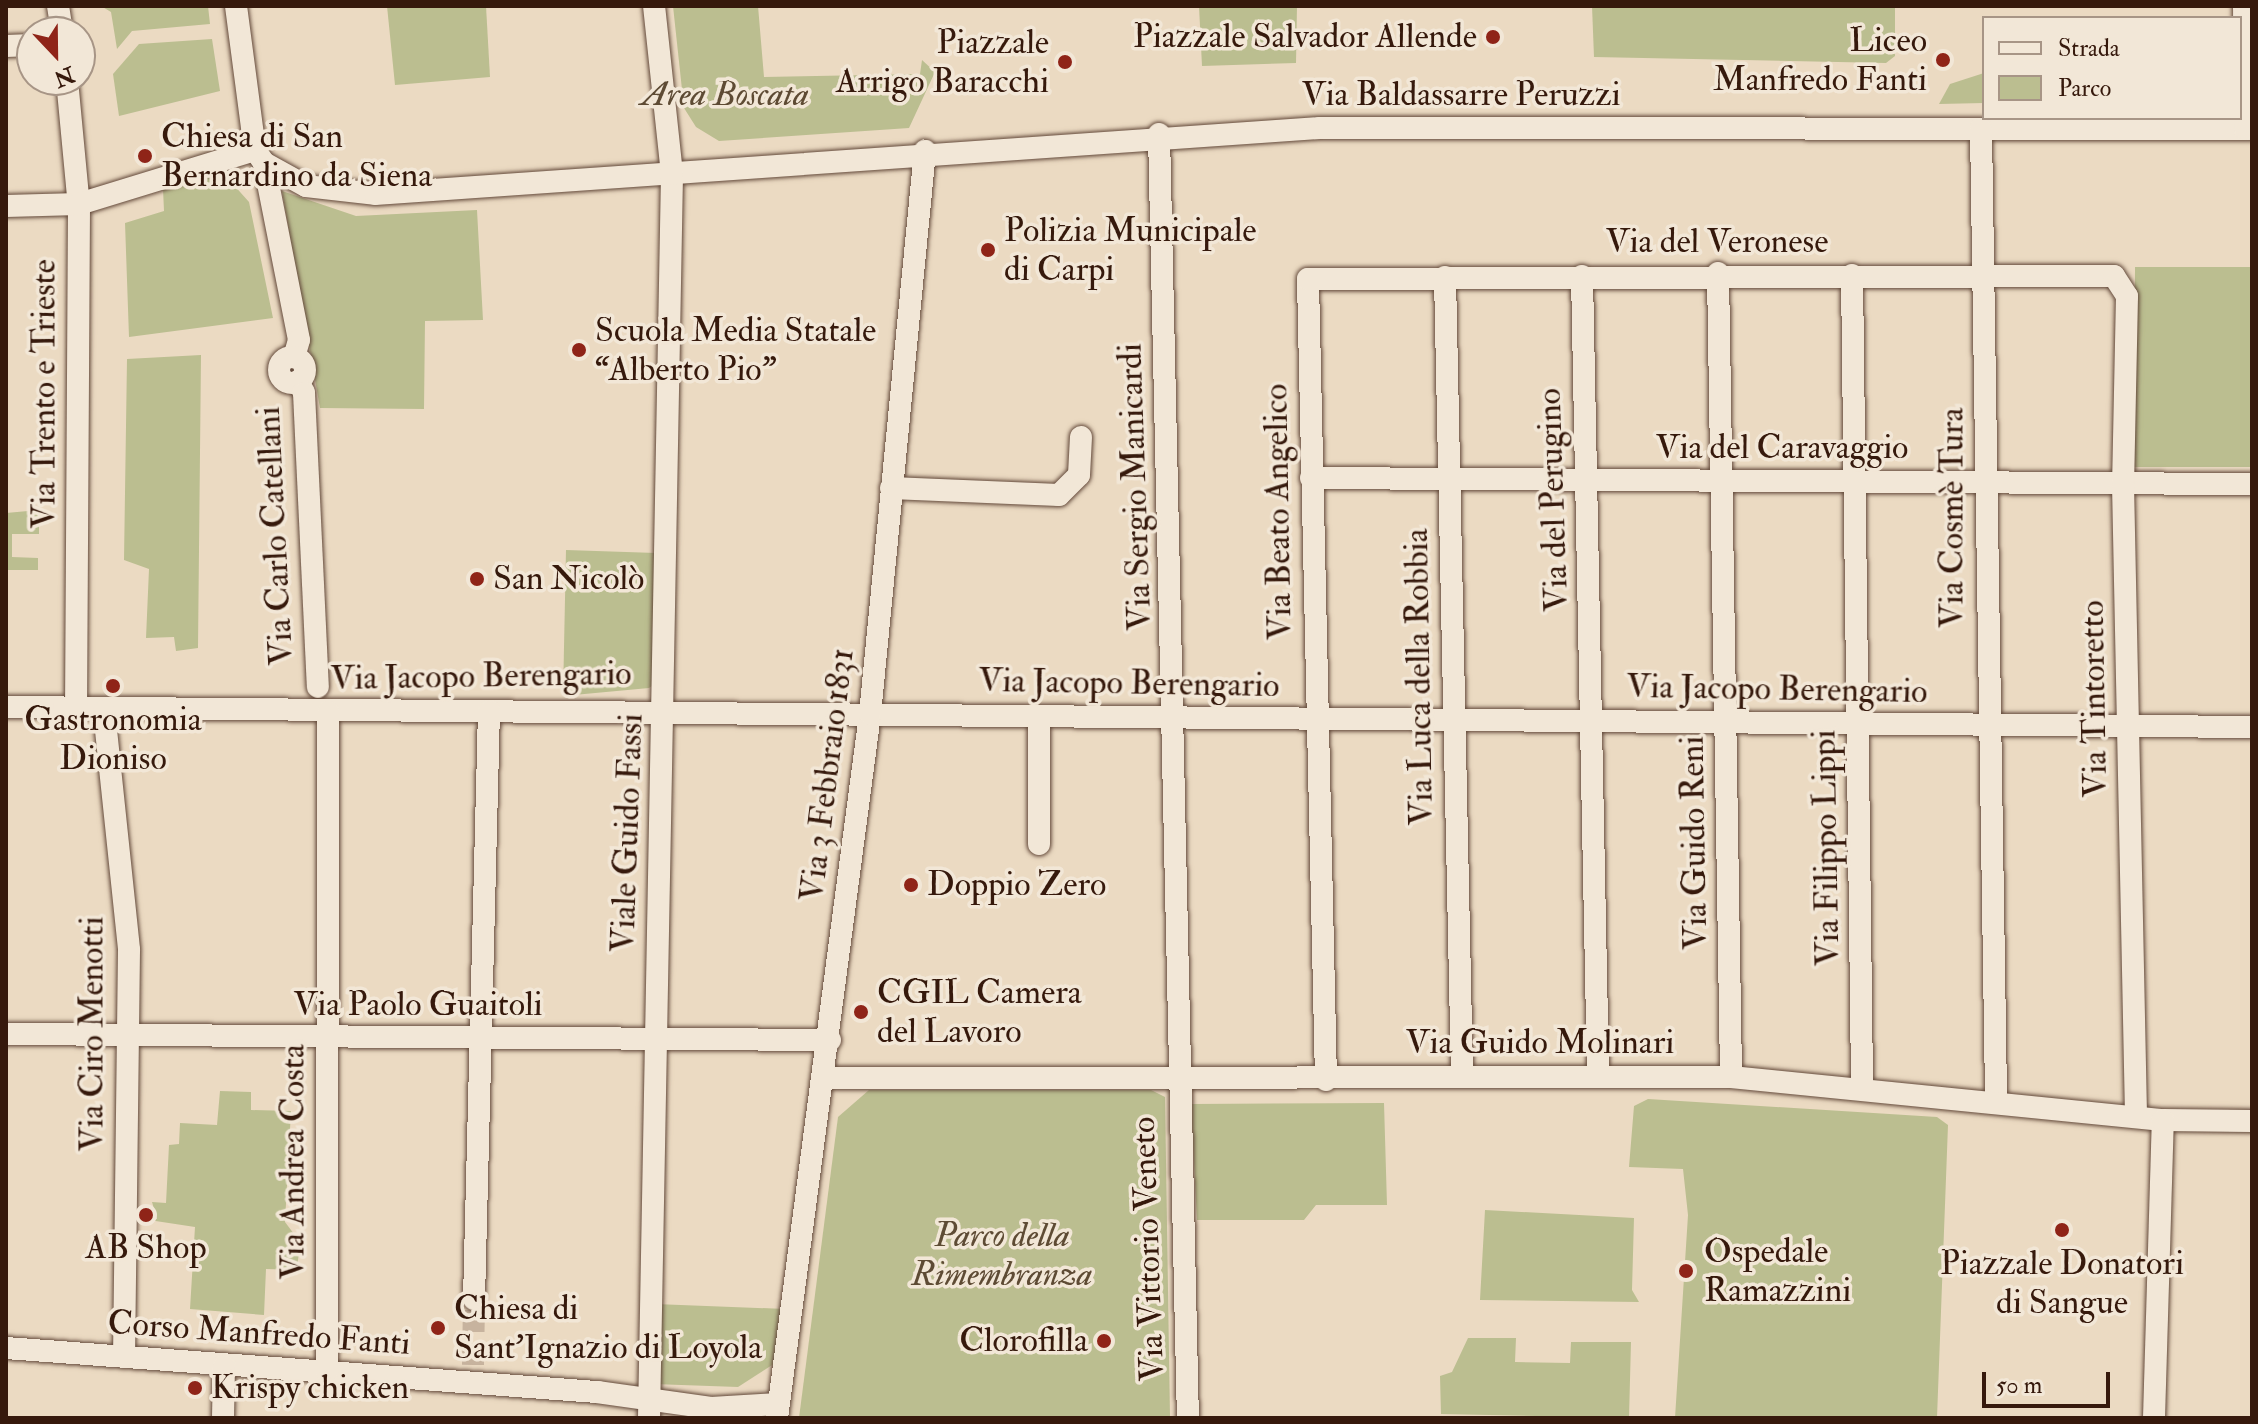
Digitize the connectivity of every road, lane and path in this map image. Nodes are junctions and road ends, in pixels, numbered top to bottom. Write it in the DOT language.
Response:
graph roads {
  1 [pos="236,6"];
  2 [pos="654,6"];
  3 [pos="2244,6"];
  4 [pos="69,96"];
  5 [pos="1981,129"];
  6 [pos="2248,129"];
  7 [pos="1159,134"];
  8 [pos="925,151"];
  9 [pos="260,156"];
  10 [pos="672,174"];
  11 [pos="79,204"];
  12 [pos="6,206"];
  13 [pos="1718,273"];
  14 [pos="1852,275"];
  15 [pos="1582,276"];
  16 [pos="1445,277"];
  17 [pos="1308,279"];
  18 [pos="1983,279"];
  19 [pos="2125,283"];
  20 [pos="1081,437"];
  21 [pos="1311,478"];
  22 [pos="1448,479"];
  23 [pos="1585,480"];
  24 [pos="1723,481"];
  25 [pos="1852,482"];
  26 [pos="1986,483"];
  27 [pos="2123,484"];
  28 [pos="2252,484"];
  29 [pos="891,488"];
  30 [pos="321,703"];
  31 [pos="6,707"];
  32 [pos="76,709"];
  33 [pos="665,710"];
  34 [pos="104,711"];
  35 [pos="489,711"];
  36 [pos="870,714"];
  37 [pos="1039,716"];
  38 [pos="1175,717"];
  39 [pos="1317,718"];
  40 [pos="1454,720"];
  41 [pos="1594,721"];
  42 [pos="1726,722"];
  43 [pos="1859,723"];
  44 [pos="1987,724"];
  45 [pos="2129,726"];
  46 [pos="2252,727"];
  47 [pos="1039,844"];
  48 [pos="6,1034"];
  49 [pos="128,1035"];
  50 [pos="326,1039"];
  51 [pos="655,1039"];
  52 [pos="479,1040"];
  53 [pos="830,1040"];
  54 [pos="1598,1074"];
  55 [pos="1462,1076"];
  56 [pos="1176,1077"];
  57 [pos="1731,1077"];
  58 [pos="827,1078"];
  59 [pos="1326,1080"];
  60 [pos="1862,1085"];
  61 [pos="1996,1099"];
  62 [pos="2136,1114"];
  63 [pos="2163,1120"];
  64 [pos="2252,1121"];
  65 [pos="474,1299"];
  66 [pos="6,1348"];
  67 [pos="124,1357"];
  68 [pos="224,1366"];
  69 [pos="327,1371"];
  70 [pos="785,1373"];
  71 [pos="649,1408"];
  72 [pos="727,1408"];
  73 [pos="777,1411"];
  74 [pos="223,1418"];
  75 [pos="1188,1418"];
  76 [pos="2154,1418"];
  1 -- 9 [label="street, Via Carlo Catellani"];
  2 -- 10 [label="street, Viale Guido Fassi"];
  3 -- 6 [label="street"];
  4 -- 11 [label="street, Via Trento e Trieste"];
  5 -- 6 [label="street, Via Baldassarre Peruzzi"];
  5 -- 7 [label="street, Via Baldassarre Peruzzi"];
  5 -- 18 [label="street, Via Cosmè Tura"];
  7 -- 8 [label="street, Via Baldassarre Peruzzi"];
  7 -- 38 [label="street, Via Sergio Manicardi"];
  8 -- 10 [label="street, Via Baldassarre Peruzzi"];
  8 -- 29 [label="street, Via 3 Febbraio 1831"];
  9 -- 10 [label="street"];
  9 -- 11 [label="street"];
  9 -- 30 [label="street, Via Carlo Catellani"];
  10 -- 33 [label="street, Viale Guido Fassi"];
  11 -- 12 [label="street"];
  11 -- 32 [label="street, Via Trento e Trieste"];
  13 -- 14 [label="street, Via del Veronese"];
  13 -- 15 [label="street, Via del Veronese"];
  13 -- 24 [label="street, Via Guido Reni"];
  14 -- 18 [label="street, Via del Veronese"];
  14 -- 25 [label="street, Via Filippo Lippi"];
  15 -- 16 [label="street, Via del Veronese"];
  15 -- 23 [label="street, Via del Perugino"];
  16 -- 17 [label="street, Via del Veronese"];
  16 -- 22 [label="street, Via Luca della Robbia"];
  17 -- 21 [label="street, Via Beato Angelico"];
  18 -- 19 [label="street, Via del Veronese"];
  18 -- 26 [label="street, Via Cosmè Tura"];
  19 -- 27 [label="street, Via Tintoretto"];
  20 -- 29 [label="street"];
  21 -- 22 [label="street, Via del Caravaggio"];
  21 -- 39 [label="street, Via Beato Angelico"];
  22 -- 23 [label="street, Via del Caravaggio"];
  22 -- 40 [label="street, Via Luca della Robbia"];
  23 -- 24 [label="street, Via del Caravaggio"];
  23 -- 41 [label="street, Via del Perugino"];
  24 -- 25 [label="street, Via del Caravaggio"];
  24 -- 42 [label="street, Via Guido Reni"];
  25 -- 26 [label="street, Via del Caravaggio"];
  25 -- 43 [label="street, Via Filippo Lippi"];
  26 -- 27 [label="street, Via del Caravaggio"];
  26 -- 44 [label="street, Via Cosmè Tura"];
  27 -- 28 [label="street, Via del Caravaggio"];
  27 -- 45 [label="street, Via Tintoretto"];
  29 -- 36 [label="street, Via 3 Febbraio 1831"];
  30 -- 34 [label="street, Via Jacopo Berengario"];
  30 -- 35 [label="street, Via Jacopo Berengario"];
  30 -- 50 [label="street, Via Andrea Costa"];
  31 -- 32 [label="street, Via Jacopo Berengario"];
  32 -- 34 [label="street, Via Jacopo Berengario"];
  33 -- 35 [label="street, Via Jacopo Berengario"];
  33 -- 36 [label="street, Via Jacopo Berengario"];
  33 -- 51 [label="street, Viale Guido Fassi"];
  34 -- 49 [label="street, Via Ciro Menotti"];
  35 -- 52 [label="street"];
  36 -- 37 [label="street, Via Jacopo Berengario"];
  36 -- 53 [label="street, Via 3 Febbraio 1831"];
  37 -- 38 [label="street, Via Jacopo Berengario"];
  37 -- 47 [label="street"];
  38 -- 39 [label="street, Via Jacopo Berengario"];
  38 -- 56 [label="street, Via Sergio Manicardi"];
  39 -- 40 [label="street, Via Jacopo Berengario"];
  39 -- 59 [label="street, Via Beato Angelico"];
  40 -- 41 [label="street, Via Jacopo Berengario"];
  40 -- 55 [label="street, Via Luca della Robbia"];
  41 -- 42 [label="street, Via Jacopo Berengario"];
  41 -- 54 [label="street, Via del Perugino"];
  42 -- 43 [label="street, Via Jacopo Berengario"];
  42 -- 57 [label="street, Via Guido Reni"];
  43 -- 44 [label="street, Via Jacopo Berengario"];
  43 -- 60 [label="street, Via Filippo Lippi"];
  44 -- 45 [label="street, Via Jacopo Berengario"];
  44 -- 61 [label="street, Via Cosmè Tura"];
  45 -- 46 [label="street, Via Jacopo Berengario"];
  45 -- 62 [label="street, Via Tintoretto"];
  48 -- 49 [label="street, Via Paolo Guaitoli"];
  49 -- 50 [label="street, Via Paolo Guaitoli"];
  49 -- 67 [label="street, Via Ciro Menotti"];
  50 -- 52 [label="street, Via Paolo Guaitoli"];
  50 -- 69 [label="street, Via Andrea Costa"];
  51 -- 52 [label="street, Via Paolo Guaitoli"];
  51 -- 53 [label="street, Via Paolo Guaitoli"];
  51 -- 71 [label="street, Viale Guido Fassi"];
  52 -- 65 [label="street"];
  53 -- 58 [label="street, Via 3 Febbraio 1831"];
  54 -- 55 [label="street, Via Guido Molinari"];
  54 -- 57 [label="street, Via Guido Molinari"];
  55 -- 59 [label="street, Via Guido Molinari"];
  56 -- 58 [label="street, Via Guido Molinari"];
  56 -- 59 [label="street, Via Guido Molinari"];
  56 -- 75 [label="street, Via Vittorio Veneto"];
  57 -- 60 [label="street, Via Guido Molinari"];
  58 -- 70 [label="street, Via 3 Febbraio 1831"];
  60 -- 61 [label="street, Via Guido Molinari"];
  61 -- 62 [label="street, Via Guido Molinari"];
  62 -- 63 [label="street, Via Guido Molinari"];
  63 -- 64 [label="street, Via Guido Molinari"];
  63 -- 76 [label="street"];
  66 -- 67 [label="street, Corso Manfredo Fanti"];
  67 -- 68 [label="street, Corso Manfredo Fanti"];
  68 -- 69 [label="street, Corso Manfredo Fanti"];
  68 -- 74 [label="street"];
  69 -- 71 [label="street, Corso Manfredo Fanti"];
  70 -- 72 [label="street"];
  70 -- 73 [label="street, Via 3 Febbraio 1831"];
  71 -- 72 [label="street, Corso Manfredo Fanti"];
  72 -- 73 [label="street, Corso Manfredo Fanti"];
}
